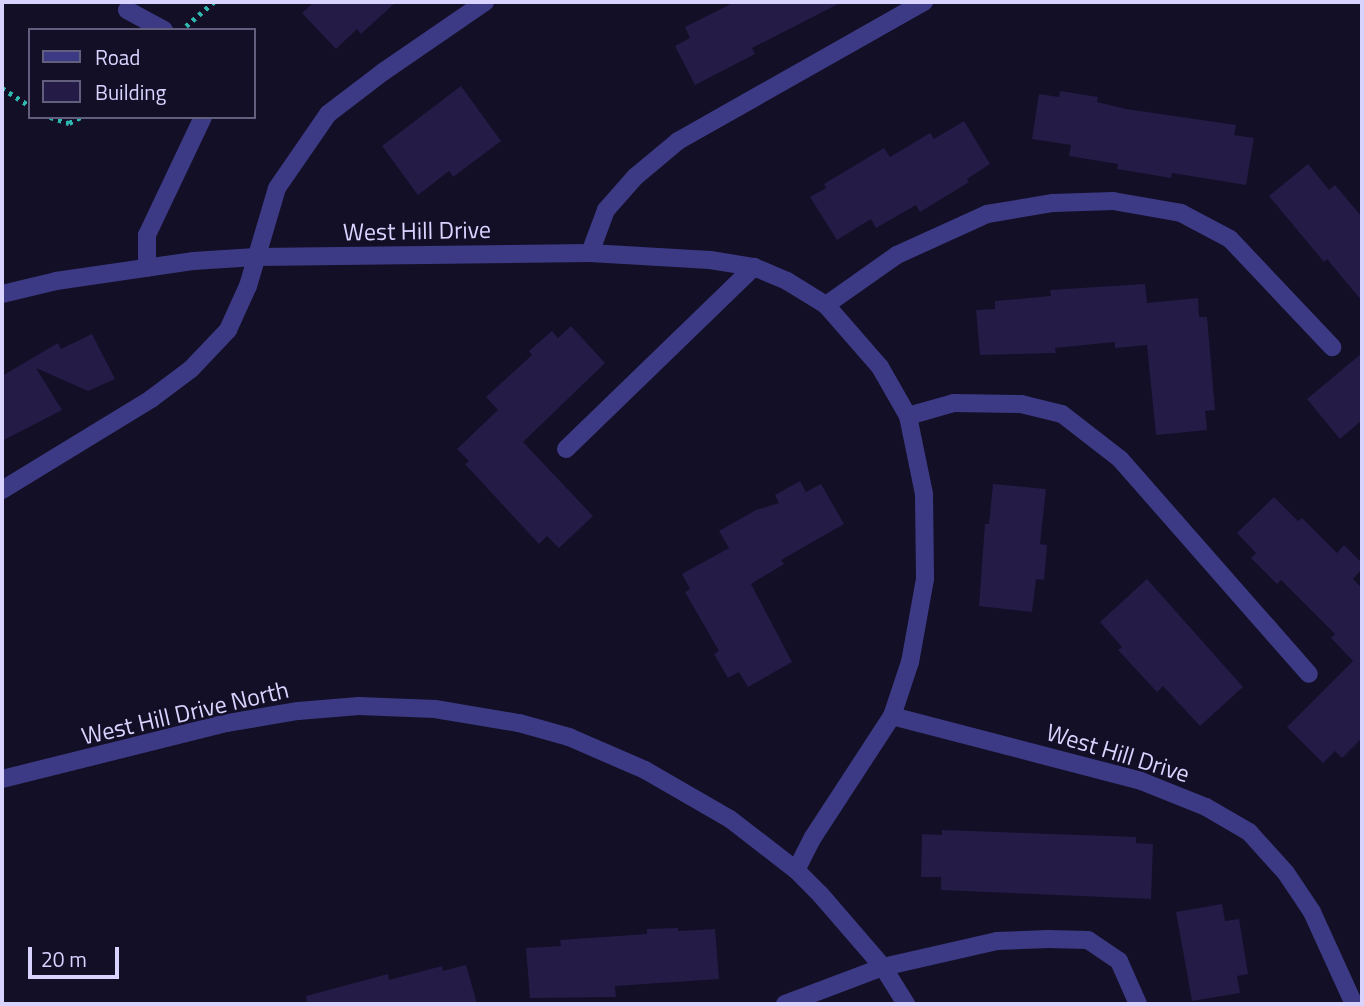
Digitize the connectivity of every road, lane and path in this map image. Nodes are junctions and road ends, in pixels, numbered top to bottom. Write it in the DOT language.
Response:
graph roads {
  1 [pos="214,2"];
  2 [pos="485,2"];
  3 [pos="924,2"];
  4 [pos="127,10"];
  5 [pos="160,28"];
  6 [pos="184,28"];
  7 [pos="2,88"];
  8 [pos="28,105"];
  9 [pos="56,119"];
  10 [pos="77,119"];
  11 [pos="201,119"];
  12 [pos="590,253"];
  13 [pos="256,257"];
  14 [pos="754,267"];
  15 [pos="148,268"];
  16 [pos="2,294"];
  17 [pos="826,305"];
  18 [pos="1332,347"];
  19 [pos="908,416"];
  20 [pos="566,449"];
  21 [pos="2,490"];
  22 [pos="1309,674"];
  23 [pos="892,716"];
  24 [pos="2,779"];
  25 [pos="796,870"];
  26 [pos="883,967"];
  27 [pos="785,1004"];
  28 [pos="906,1004"];
  29 [pos="1138,1004"];
  30 [pos="1354,1004"];
  1 -- 6 [label="path"];
  2 -- 13 [label="street"];
  3 -- 12 [label="street"];
  4 -- 5 [label="street"];
  7 -- 8 [label="path"];
  9 -- 10 [label="path"];
  11 -- 15 [label="street"];
  12 -- 13 [label="street, West Hill Drive"];
  12 -- 14 [label="street, West Hill Drive"];
  13 -- 15 [label="street, West Hill Drive"];
  13 -- 21 [label="street"];
  14 -- 17 [label="street, West Hill Drive"];
  14 -- 20 [label="street"];
  15 -- 16 [label="street, West Hill Drive"];
  17 -- 18 [label="street"];
  17 -- 19 [label="street, West Hill Drive"];
  19 -- 22 [label="street"];
  19 -- 23 [label="street, West Hill Drive"];
  23 -- 25 [label="street, West Hill Drive"];
  23 -- 30 [label="street, West Hill Drive"];
  24 -- 25 [label="street, West Hill Drive North"];
  25 -- 26 [label="street, West Hill Drive North"];
  26 -- 27 [label="street"];
  26 -- 28 [label="street, West Hill Drive North"];
  26 -- 29 [label="street"];
}
